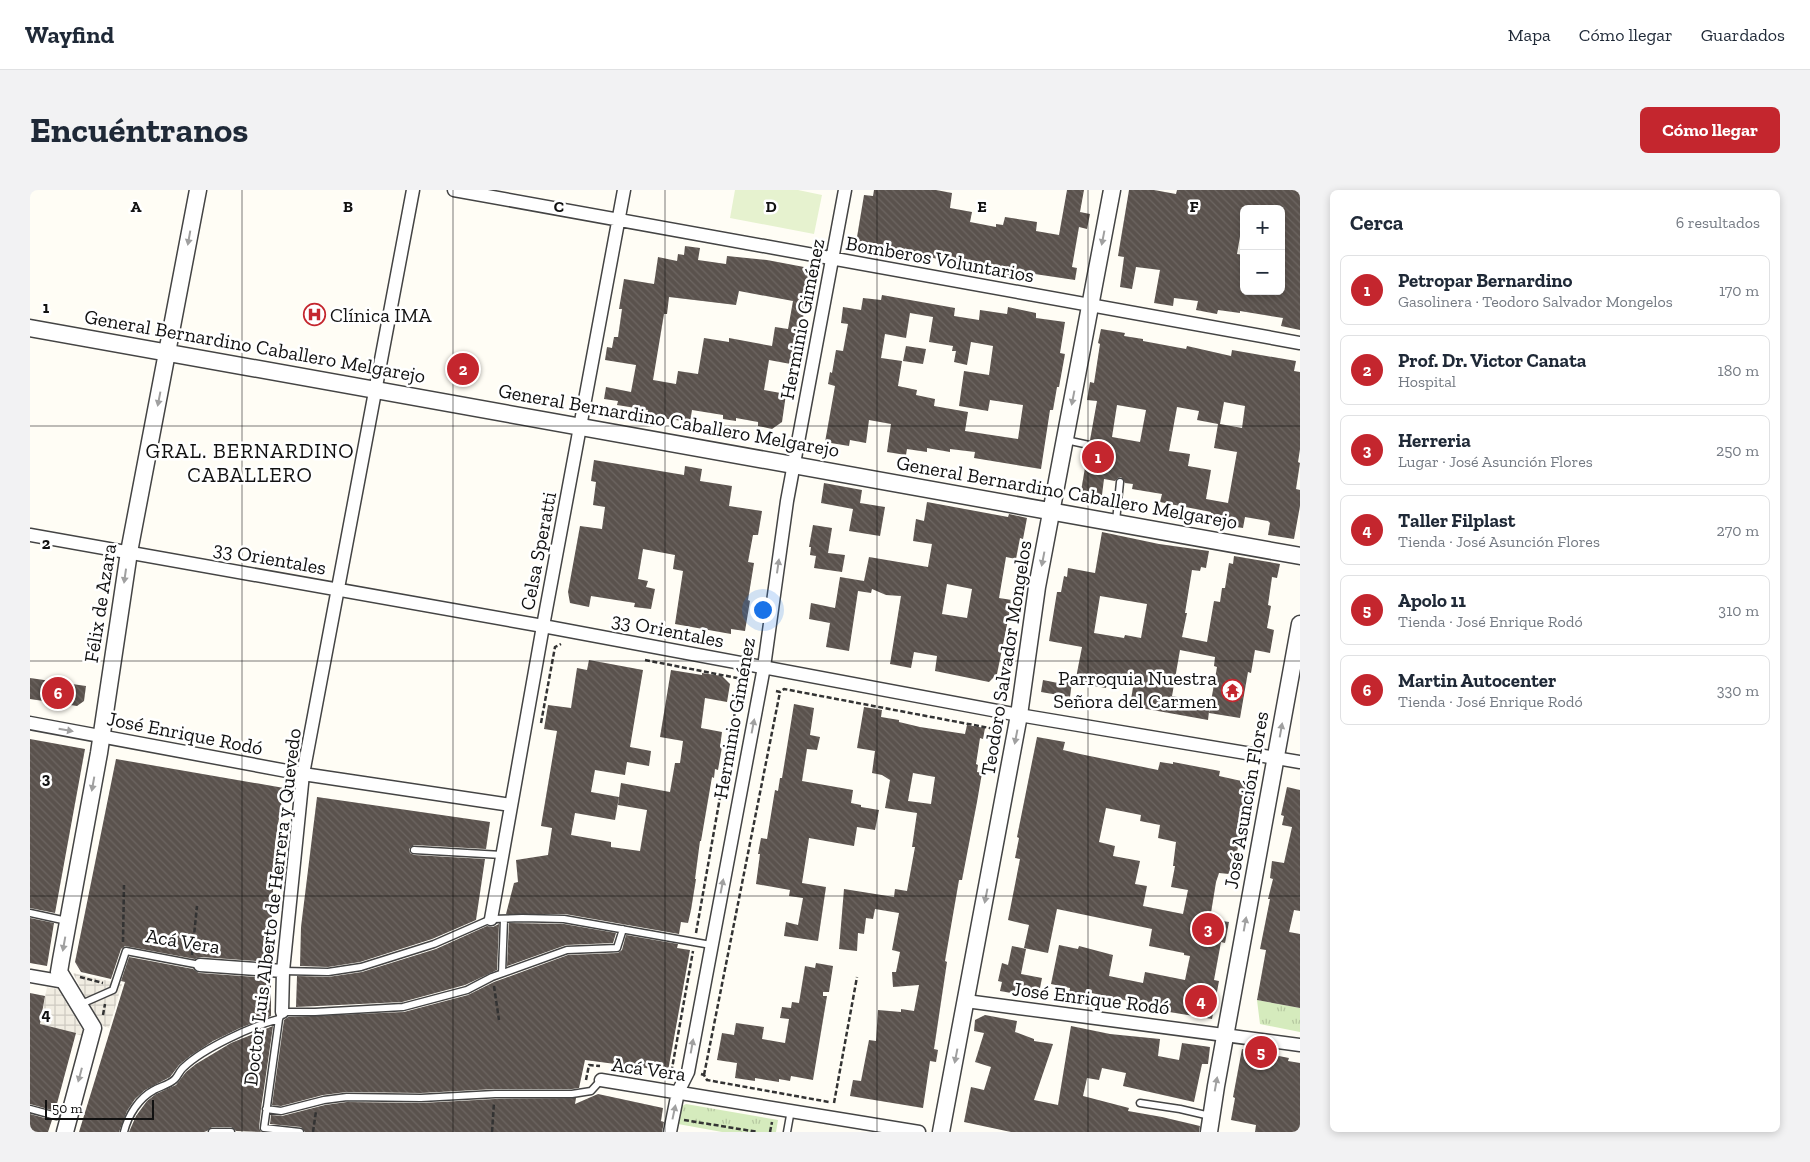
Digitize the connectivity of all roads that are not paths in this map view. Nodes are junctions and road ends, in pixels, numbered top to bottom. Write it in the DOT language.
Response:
graph roads {
  1 [pos="198,190"];
  2 [pos="413,190"];
  3 [pos="454,190"];
  4 [pos="624,190"];
  5 [pos="845,190"];
  6 [pos="1112,190"];
  7 [pos="619,220"];
  8 [pos="832,258"];
  9 [pos="1090,305"];
  10 [pos="30,328"];
  11 [pos="1300,343"];
  12 [pos="168,352"];
  13 [pos="376,389"];
  14 [pos="580,426"];
  15 [pos="1065,440"];
  16 [pos="1089,445"];
  17 [pos="794,464"];
  18 [pos="1120,482"];
  19 [pos="1052,511"];
  20 [pos="1116,521"];
  21 [pos="30,535"];
  22 [pos="129,552"];
  23 [pos="1300,556"];
  24 [pos="338,589"];
  25 [pos="1300,624"];
  26 [pos="543,626"];
  27 [pos="764,667"];
  28 [pos="1020,716"];
  29 [pos="30,724"];
  30 [pos="102,736"];
  31 [pos="1276,758"];
  32 [pos="1300,762"];
  33 [pos="304,774"];
  34 [pos="511,805"];
  35 [pos="414,850"];
  36 [pos="502,855"];
  37 [pos="30,913"];
  38 [pos="490,919"];
  39 [pos="504,919"];
  40 [pos="68,921"];
  41 [pos="623,928"];
  42 [pos="711,945"];
  43 [pos="196,965"];
  44 [pos="283,971"];
  45 [pos="502,973"];
  46 [pos="30,976"];
  47 [pos="72,978"];
  48 [pos="966,1001"];
  49 [pos="79,1005"];
  50 [pos="280,1015"];
  51 [pos="1225,1035"];
  52 [pos="1300,1045"];
  53 [pos="601,1080"];
  54 [pos="678,1092"];
  55 [pos="1140,1103"];
  56 [pos="30,1109"];
  57 [pos="266,1109"];
  58 [pos="791,1110"];
  59 [pos="56,1116"];
  60 [pos="1210,1124"];
  61 [pos="65,1132"];
  62 [pos="124,1132"];
  63 [pos="212,1132"];
  64 [pos="231,1132"];
  65 [pos="300,1132"];
  66 [pos="670,1132"];
  67 [pos="787,1132"];
  68 [pos="919,1132"];
  69 [pos="941,1132"];
  1 -- 12 [label="street, Félix de Azara, one-way"];
  2 -- 13 [label="street, Doctor Luis Alberto de Herrera y Quevedo"];
  3 -- 7 [label="street, Bomberos Voluntarios"];
  4 -- 7 [label="street, Celsa Speratti"];
  5 -- 8 [label="street, Herminio Giménez"];
  6 -- 9 [label="street, Teodoro Salvador Mongelos, one-way"];
  7 -- 8 [label="street, Bomberos Voluntarios"];
  7 -- 14 [label="street, Celsa Speratti"];
  8 -- 9 [label="street, Bomberos Voluntarios"];
  8 -- 17 [label="street, Herminio Giménez"];
  9 -- 11 [label="street, Bomberos Voluntarios"];
  9 -- 15 [label="street, Teodoro Salvador Mongelos, one-way"];
  10 -- 12 [label="street, General Bernardino Caballero Melgarejo"];
  12 -- 13 [label="street, General Bernardino Caballero Melgarejo"];
  12 -- 22 [label="street, Félix de Azara, one-way"];
  13 -- 14 [label="street, General Bernardino Caballero Melgarejo"];
  13 -- 24 [label="street, Doctor Luis Alberto de Herrera y Quevedo"];
  14 -- 17 [label="street, General Bernardino Caballero Melgarejo"];
  14 -- 26 [label="street, Celsa Speratti"];
  15 -- 16 [label="lane"];
  15 -- 19 [label="street, Teodoro Salvador Mongelos"];
  17 -- 19 [label="street, General Bernardino Caballero Melgarejo"];
  27 -- 17 [label="street, Herminio Giménez, one-way"];
  18 -- 20 [label="lane"];
  19 -- 20 [label="street, General Bernardino Caballero Melgarejo"];
  19 -- 28 [label="street, Teodoro Salvador Mongelos, one-way"];
  20 -- 23 [label="street, General Bernardino Caballero Melgarejo"];
  21 -- 22 [label="street, 33 Orientales"];
  22 -- 24 [label="street, 33 Orientales"];
  22 -- 30 [label="street, Félix de Azara, one-way"];
  24 -- 26 [label="street, 33 Orientales"];
  24 -- 33 [label="street, Doctor Luis Alberto de Herrera y Quevedo"];
  31 -- 25 [label="street, José Asunción Flores, one-way"];
  26 -- 27 [label="street, 33 Orientales"];
  26 -- 34 [label="street, Celsa Speratti"];
  27 -- 28 [label="street, 33 Orientales"];
  42 -- 27 [label="street, Herminio Giménez, one-way"];
  28 -- 31 [label="street, 33 Orientales"];
  28 -- 48 [label="street, Teodoro Salvador Mongelos, one-way"];
  29 -- 30 [label="street, José Enrique Rodó, one-way"];
  30 -- 33 [label="street, José Enrique Rodó"];
  30 -- 40 [label="street, Félix de Azara, one-way"];
  31 -- 32 [label="street, 33 Orientales"];
  51 -- 31 [label="street, José Asunción Flores, one-way"];
  33 -- 34 [label="street, José Enrique Rodó"];
  33 -- 44 [label="street, Doctor Luis Alberto de Herrera y Quevedo"];
  34 -- 36 [label="street, Celsa Speratti"];
  35 -- 36 [label="lane"];
  36 -- 38 [label="street, Celsa Speratti"];
  37 -- 40 [label="lane"];
  38 -- 39 [label="lane"];
  38 -- 44 [label="lane"];
  39 -- 41 [label="lane"];
  39 -- 45 [label="lane"];
  40 -- 47 [label="street, Félix de Azara, one-way"];
  41 -- 42 [label="lane"];
  41 -- 45 [label="lane"];
  54 -- 42 [label="street, Herminio Giménez, one-way"];
  43 -- 44 [label="street, Acá Vera"];
  43 -- 49 [label="lane, Acá Vera"];
  44 -- 50 [label="street, Doctor Luis Alberto de Herrera y Quevedo"];
  45 -- 50 [label="lane"];
  46 -- 47 [label="street"];
  47 -- 49 [label="street, Félix de Azara"];
  48 -- 51 [label="street, José Enrique Rodó"];
  48 -- 69 [label="street, Teodoro Salvador Mongelos, one-way"];
  49 -- 61 [label="street, Félix de Azara, one-way"];
  50 -- 57 [label="lane, Doctor Luis Alberto de Herrera y Quevedo"];
  50 -- 62 [label="lane"];
  51 -- 52 [label="street, José Enrique Rodó"];
  60 -- 51 [label="street, José Asunción Flores, one-way"];
  53 -- 54 [label="street, Acá Vera"];
  53 -- 57 [label="lane, Acá Vera"];
  54 -- 58 [label="street, Acá Vera"];
  66 -- 54 [label="street, Herminio Giménez, one-way"];
  55 -- 60 [label="lane"];
  56 -- 59 [label="lane"];
  57 -- 65 [label="lane, Doctor Luis Alberto de Herrera y Quevedo"];
  58 -- 67 [label="lane"];
  58 -- 68 [label="street, Acá Vera"];
  63 -- 64 [label="lane"];
}
